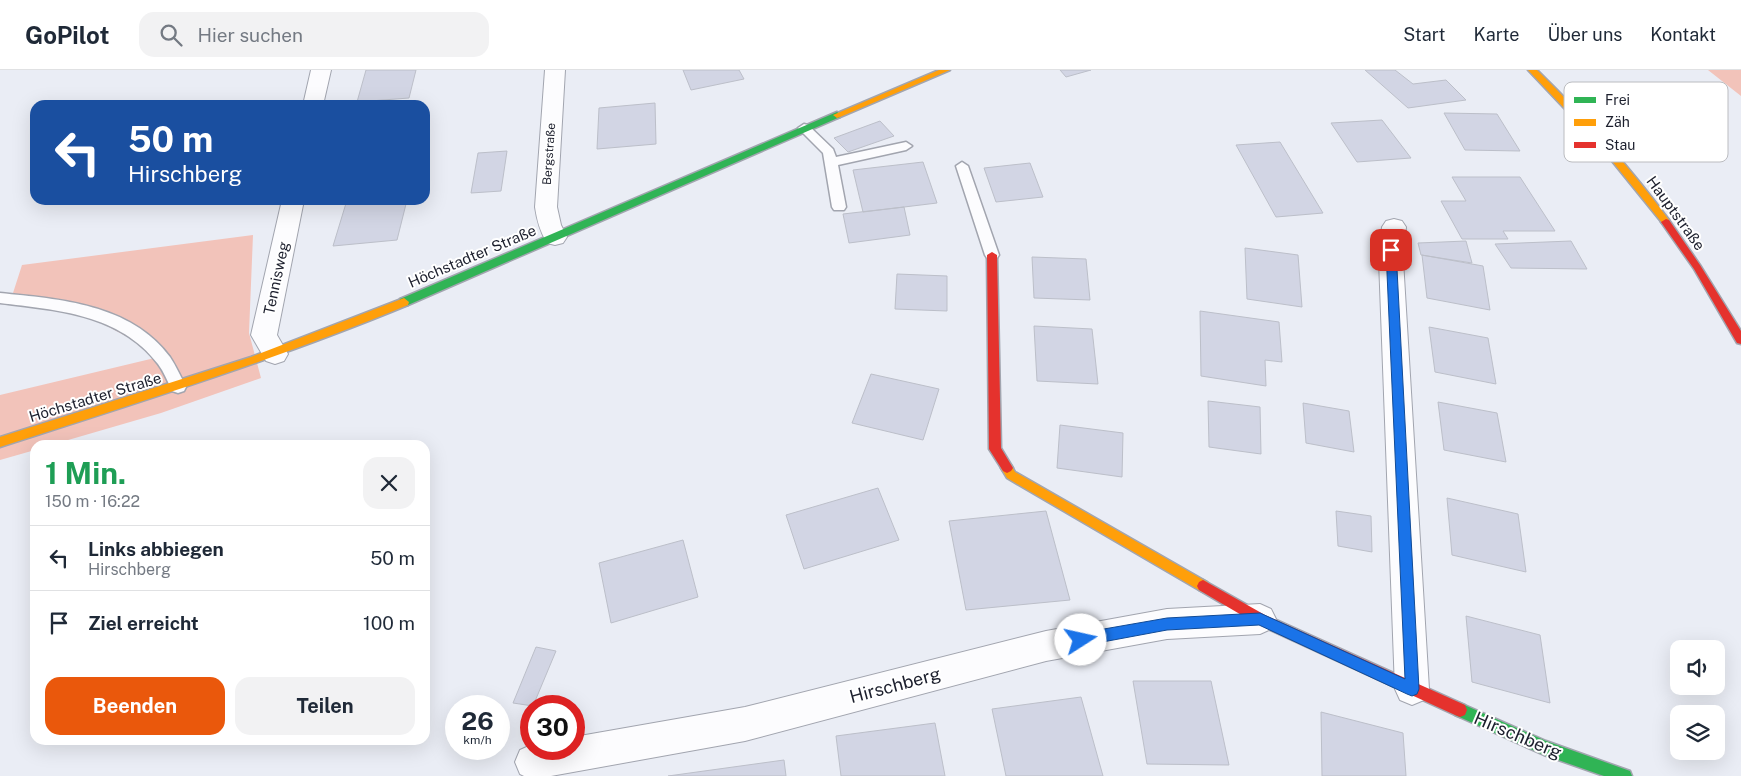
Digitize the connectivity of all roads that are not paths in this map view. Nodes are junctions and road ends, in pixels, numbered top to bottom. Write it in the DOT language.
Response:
graph roads {
  1 [pos="321,70"];
  2 [pos="555,70"];
  3 [pos="946,70"];
  4 [pos="1532,70"];
  5 [pos="1564,99"];
  6 [pos="314,100"];
  7 [pos="804,128"];
  8 [pos="906,146"];
  9 [pos="831,162"];
  10 [pos="1619,162"];
  11 [pos="962,166"];
  12 [pos="292,205"];
  13 [pos="839,207"];
  14 [pos="1394,228"];
  15 [pos="555,237"];
  16 [pos="992,255"];
  17 [pos="0,298"];
  18 [pos="1741,340"];
  19 [pos="275,354"];
  20 [pos="178,387"];
  21 [pos="0,442"];
  22 [pos="1260,619"];
  23 [pos="1412,689"];
  24 [pos="532,762"];
  25 [pos="1625,776"];
  1 -- 6 [label="street"];
  2 -- 15 [label="street, Bergstraße"];
  3 -- 7 [label="street, Höchstadter Straße"];
  4 -- 5 [label="street, Hauptstraße"];
  7 -- 9 [label="lane"];
  7 -- 15 [label="street, Höchstadter Straße"];
  8 -- 9 [label="lane"];
  9 -- 13 [label="lane"];
  10 -- 18 [label="street, Hauptstraße"];
  11 -- 16 [label="lane"];
  12 -- 19 [label="street, Tennisweg"];
  14 -- 23 [label="street"];
  15 -- 19 [label="street, Höchstadter Straße"];
  16 -- 22 [label="street, Hirschberg"];
  17 -- 20 [label="lane"];
  19 -- 20 [label="street, Höchstadter Straße"];
  20 -- 21 [label="street, Höchstadter Straße"];
  22 -- 23 [label="street, Hirschberg"];
  22 -- 24 [label="street, Hirschberg"];
  23 -- 25 [label="street, Hirschberg"];
}
